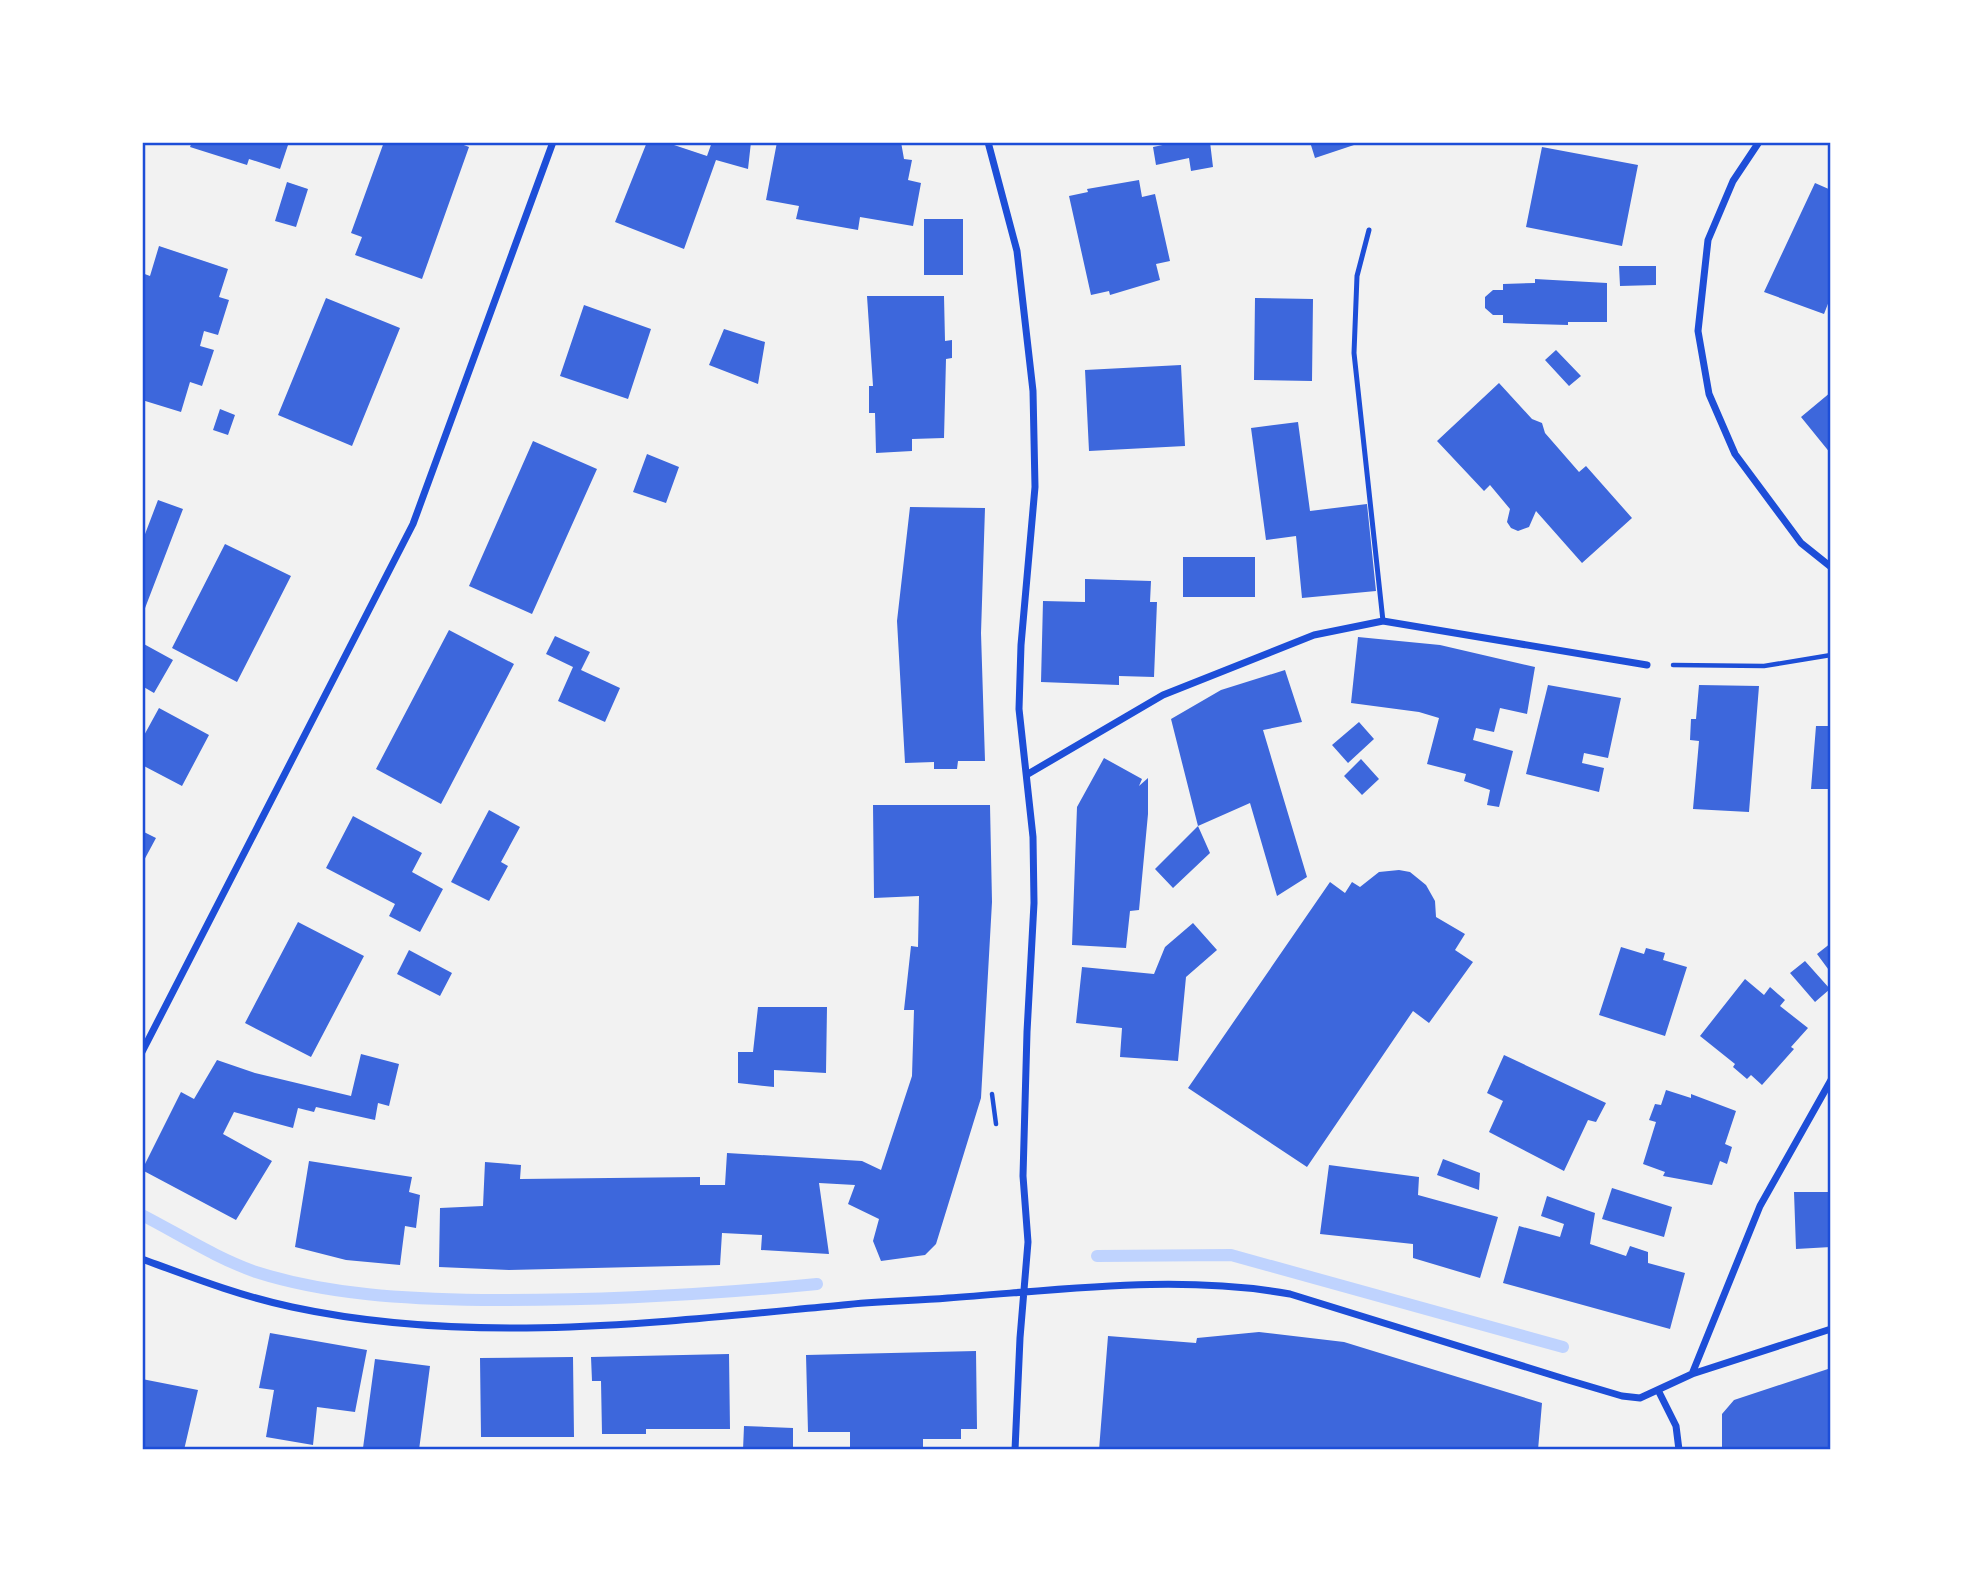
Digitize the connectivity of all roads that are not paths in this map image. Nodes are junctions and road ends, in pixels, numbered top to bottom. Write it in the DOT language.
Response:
graph roads {
  1 [pos="553,142"];
  2 [pos="988,142"];
  3 [pos="1759,142"];
  4 [pos="1369,230"];
  5 [pos="1831,567"];
  6 [pos="1383,621"];
  7 [pos="1647,665"];
  8 [pos="1027,774"];
  9 [pos="142,1052"];
  10 [pos="1831,1080"];
  11 [pos="142,1259"];
  12 [pos="1026,1292"];
  13 [pos="1831,1329"];
  14 [pos="1692,1374"];
  15 [pos="1659,1392"];
  16 [pos="1015,1450"];
  17 [pos="1679,1450"];
  1 -- 9 [label="street"];
  2 -- 8 [label="street"];
  3 -- 5 [label="street"];
  4 -- 6 [label="lane"];
  6 -- 7 [label="street"];
  6 -- 8 [label="street"];
  8 -- 12 [label="street"];
  10 -- 14 [label="street"];
  11 -- 12 [label="street"];
  12 -- 15 [label="street"];
  12 -- 16 [label="street"];
  13 -- 14 [label="street"];
  14 -- 15 [label="street"];
  15 -- 17 [label="street"];
}
